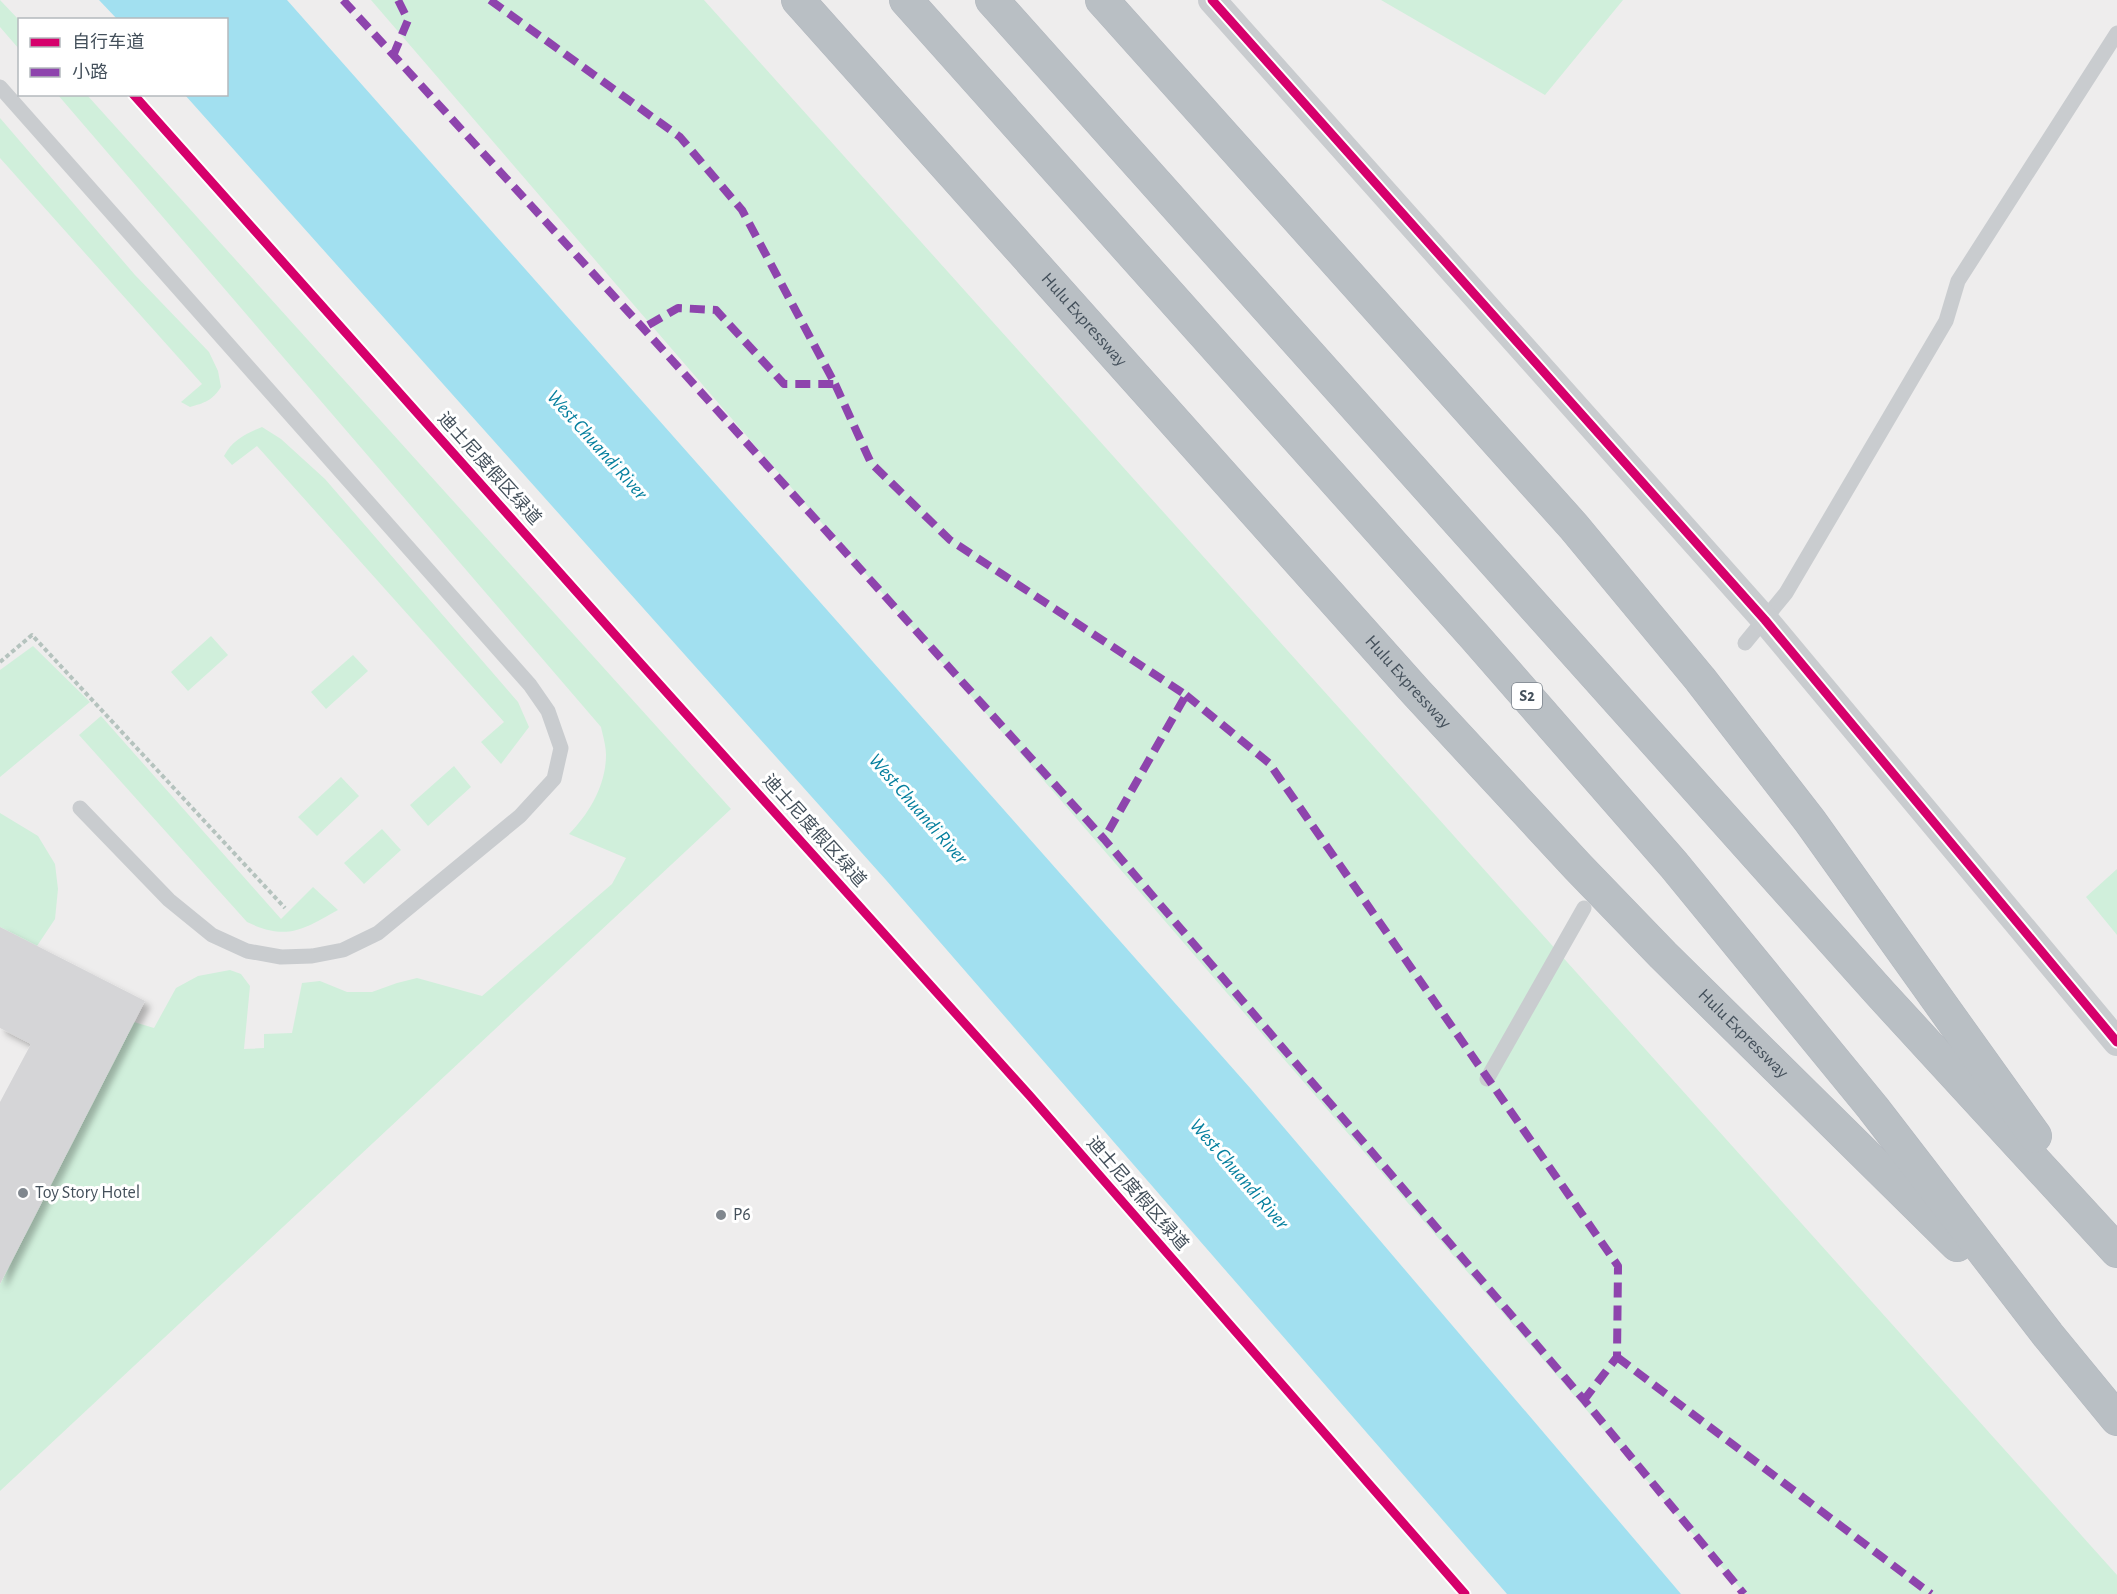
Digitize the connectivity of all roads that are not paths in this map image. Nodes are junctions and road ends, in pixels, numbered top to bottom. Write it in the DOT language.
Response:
graph roads {
  1 [pos="798,0"];
  2 [pos="906,0"];
  3 [pos="992,0"];
  4 [pos="1102,0"];
  5 [pos="1212,0"];
  6 [pos="2117,33"];
  7 [pos="0,87"];
  8 [pos="1765,620"];
  9 [pos="1745,643"];
  10 [pos="80,808"];
  11 [pos="1584,908"];
  12 [pos="2117,1042"];
  13 [pos="1487,1079"];
  14 [pos="2117,1250"];
  15 [pos="2048,1335"];
  16 [pos="2117,1419"];
  1 -- 15 [label="highway, Hulu Expressway / S2"];
  2 -- 15 [label="highway, Hulu Expressway / S2"];
  3 -- 14 [label="highway"];
  4 -- 14 [label="highway"];
  5 -- 8 [label="street"];
  6 -- 8 [label="lane"];
  7 -- 10 [label="lane"];
  8 -- 9 [label="lane"];
  8 -- 12 [label="street"];
  11 -- 13 [label="lane"];
  15 -- 16 [label="highway, Hulu Expressway / S2"];
}
